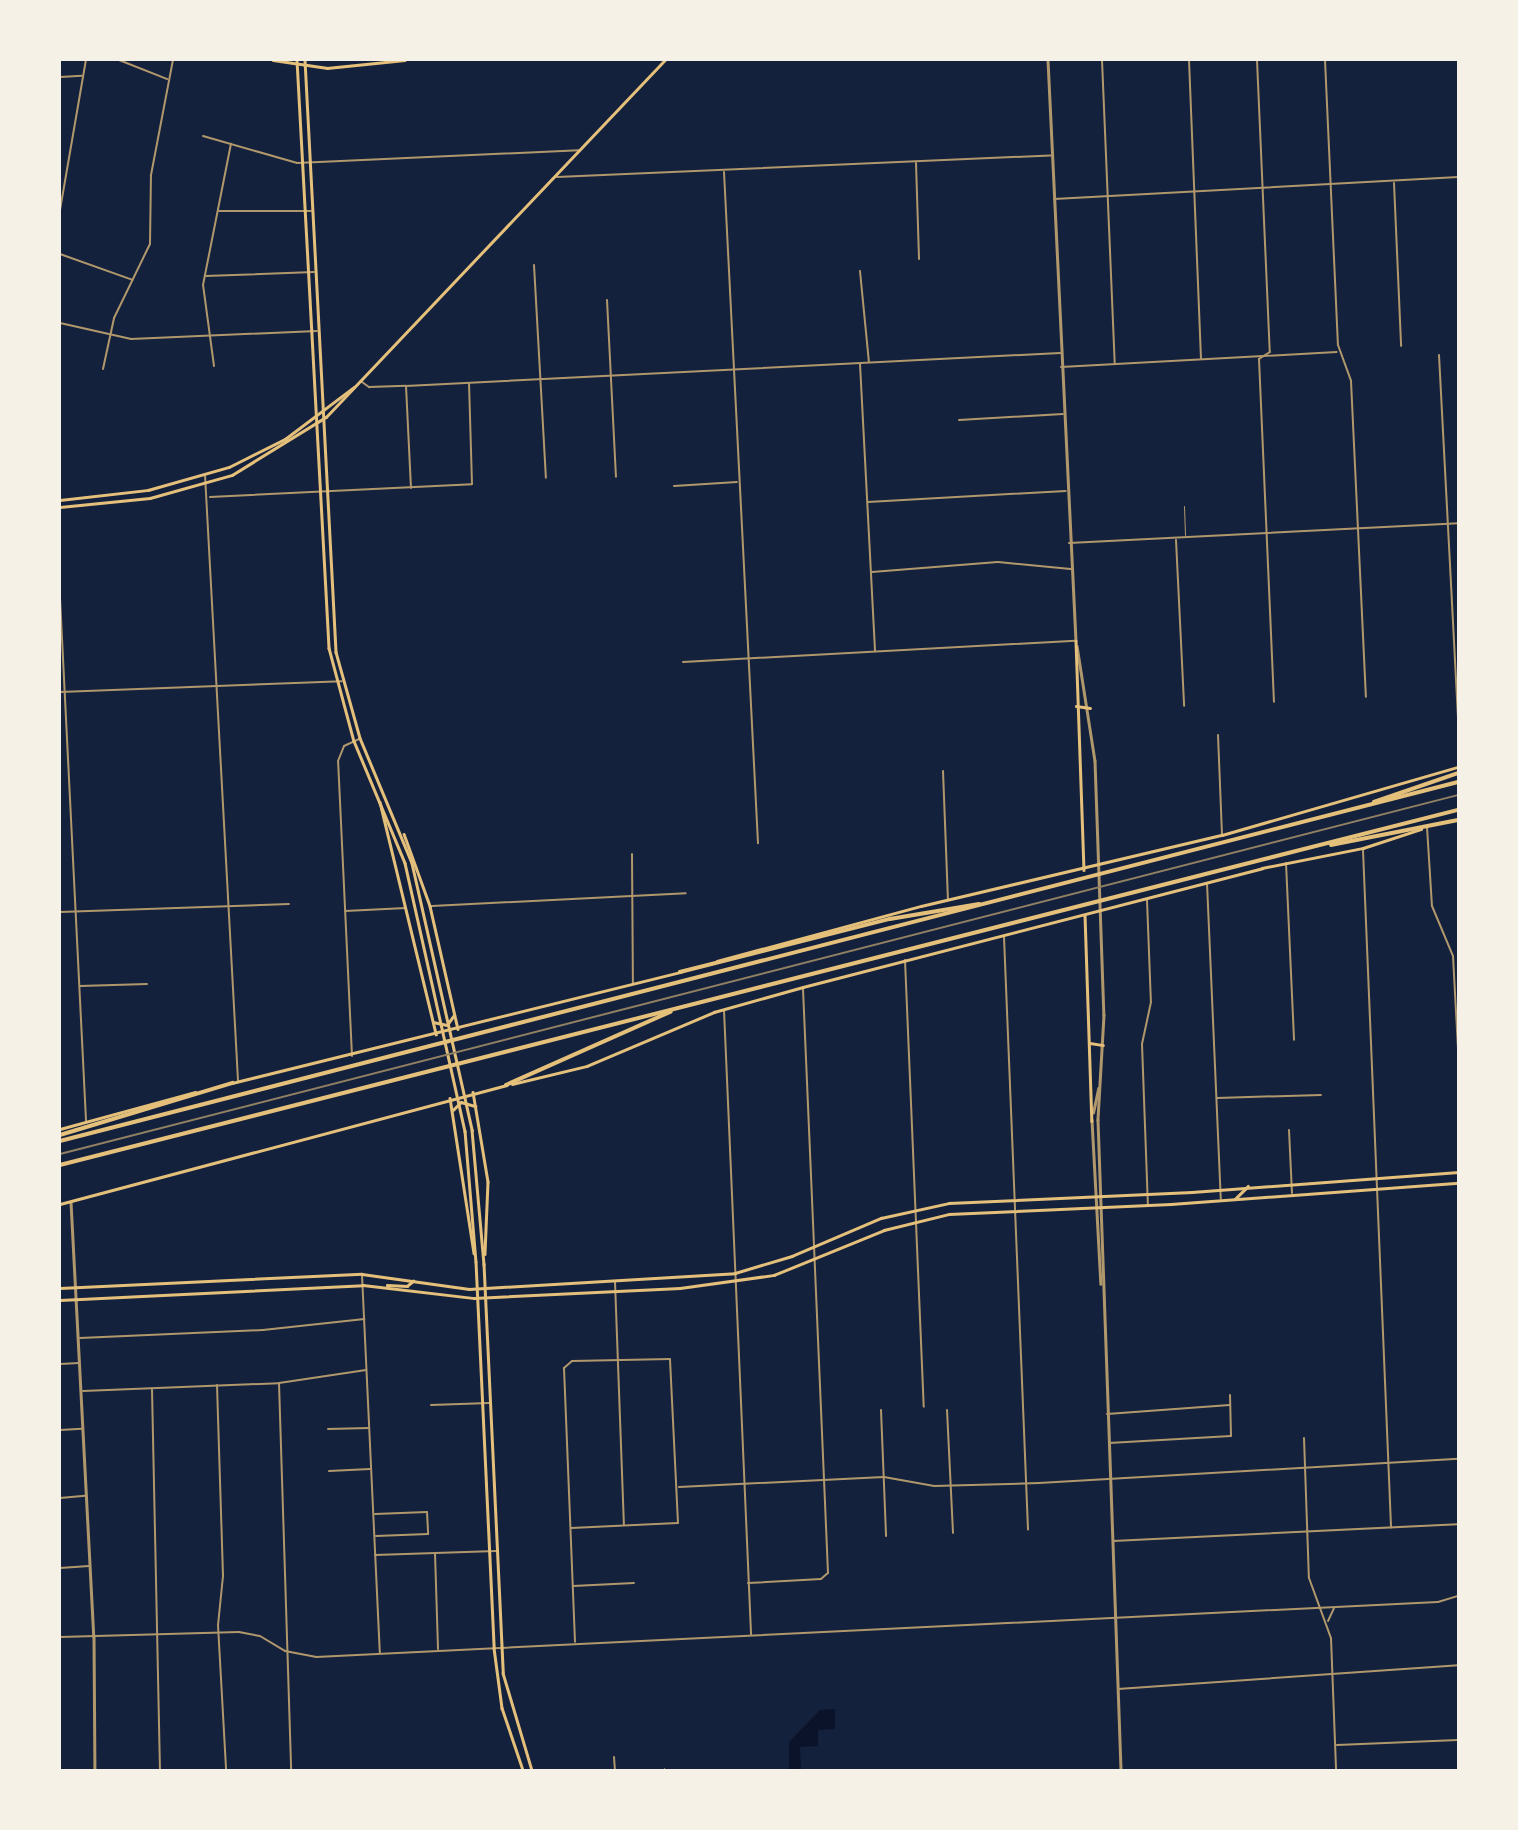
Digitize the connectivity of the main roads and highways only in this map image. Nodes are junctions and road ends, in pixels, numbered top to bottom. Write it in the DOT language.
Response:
graph roads {
  1 [pos="273,60"];
  2 [pos="305,60"];
  3 [pos="405,60"];
  4 [pos="659,60"];
  5 [pos="666,60"];
  6 [pos="298,62"];
  7 [pos="660,65"];
  8 [pos="305,66"];
  9 [pos="357,386"];
  10 [pos="323,412"];
  11 [pos="316,417"];
  12 [pos="323,420"];
  13 [pos="316,424"];
  14 [pos="257,454"];
  15 [pos="261,460"];
  16 [pos="60,500"];
  17 [pos="60,507"];
  18 [pos="322,548"];
  19 [pos="330,549"];
  20 [pos="332,619"];
  21 [pos="326,620"];
  22 [pos="1076,641"];
  23 [pos="1076,706"];
  24 [pos="1090,708"];
  25 [pos="1458,767"];
  26 [pos="1458,773"];
  27 [pos="1458,782"];
  28 [pos="376,789"];
  29 [pos="1357,808"];
  30 [pos="1458,810"];
  31 [pos="1458,820"];
  32 [pos="399,824"];
  33 [pos="1288,854"];
  34 [pos="1084,870"];
  35 [pos="1009,899"];
  36 [pos="1085,915"];
  37 [pos="680,972"];
  38 [pos="681,1007"];
  39 [pos="455,1013"];
  40 [pos="433,1022"];
  41 [pos="458,1029"];
  42 [pos="436,1035"];
  43 [pos="1090,1043"];
  44 [pos="1103,1045"];
  45 [pos="232,1083"];
  46 [pos="506,1085"];
  47 [pos="473,1092"];
  48 [pos="450,1098"];
  49 [pos="475,1106"];
  50 [pos="453,1111"];
  51 [pos="1092,1121"];
  52 [pos="60,1129"];
  53 [pos="60,1135"];
  54 [pos="60,1141"];
  55 [pos="60,1165"];
  56 [pos="1458,1171"];
  57 [pos="1458,1183"];
  58 [pos="1249,1186"];
  59 [pos="1236,1199"];
  60 [pos="60,1205"];
  61 [pos="476,1261"];
  62 [pos="484,1264"];
  63 [pos="298,1277"];
  64 [pos="233,1280"];
  65 [pos="414,1281"];
  66 [pos="154,1284"];
  67 [pos="549,1284"];
  68 [pos="380,1285"];
  69 [pos="299,1288"];
  70 [pos="478,1288"];
  71 [pos="485,1288"];
  72 [pos="60,1289"];
  73 [pos="234,1291"];
  74 [pos="154,1295"];
  75 [pos="550,1295"];
  76 [pos="478,1298"];
  77 [pos="486,1298"];
  78 [pos="60,1300"];
  79 [pos="481,1355"];
  80 [pos="488,1355"];
  81 [pos="486,1482"];
  82 [pos="493,1482"];
  83 [pos="510,1706"];
  84 [pos="502,1707"];
  85 [pos="516,1750"];
  86 [pos="524,1750"];
  87 [pos="523,1770"];
  88 [pos="532,1770"];
  1 -- 6 [label="main road"];
  2 -- 8 [label="main road"];
  3 -- 8 [label="main road"];
  4 -- 7 [label="main road"];
  5 -- 7 [label="main road"];
  6 -- 8 [label="main road"];
  6 -- 11 [label="main road"];
  7 -- 9 [label="main road"];
  8 -- 10 [label="main road"];
  9 -- 10 [label="main road"];
  9 -- 12 [label="main road"];
  10 -- 11 [label="main road"];
  10 -- 12 [label="main road"];
  11 -- 13 [label="main road"];
  11 -- 14 [label="main road"];
  12 -- 13 [label="main road"];
  12 -- 19 [label="main road"];
  13 -- 15 [label="main road"];
  13 -- 18 [label="main road"];
  14 -- 15 [label="main road"];
  14 -- 16 [label="main road"];
  15 -- 17 [label="main road"];
  18 -- 19 [label="main road"];
  18 -- 21 [label="main road"];
  19 -- 20 [label="main road"];
  20 -- 21 [label="main road"];
  20 -- 32 [label="main road"];
  21 -- 28 [label="main road"];
  22 -- 23 [label="main road"];
  23 -- 24 [label="main road"];
  23 -- 34 [label="main road"];
  25 -- 34 [label="main road"];
  26 -- 29 [label="highway"];
  27 -- 29 [label="highway"];
  28 -- 40 [label="main road"];
  28 -- 61 [label="main road"];
  29 -- 35 [label="highway"];
  30 -- 33 [label="highway"];
  31 -- 33 [label="highway"];
  31 -- 36 [label="main road"];
  32 -- 39 [label="main road"];
  32 -- 62 [label="main road"];
  33 -- 38 [label="highway"];
  34 -- 37 [label="main road"];
  35 -- 37 [label="highway"];
  35 -- 54 [label="highway"];
  36 -- 43 [label="main road"];
  36 -- 46 [label="main road"];
  37 -- 41 [label="main road"];
  38 -- 46 [label="highway"];
  38 -- 55 [label="highway"];
  39 -- 40 [label="main road"];
  39 -- 41 [label="main road"];
  40 -- 42 [label="main road"];
  41 -- 42 [label="main road"];
  42 -- 45 [label="main road"];
  43 -- 44 [label="main road"];
  43 -- 51 [label="main road"];
  45 -- 52 [label="main road"];
  45 -- 53 [label="highway"];
  46 -- 47 [label="main road"];
  47 -- 48 [label="main road"];
  47 -- 49 [label="main road"];
  48 -- 50 [label="main road"];
  48 -- 60 [label="main road"];
  49 -- 50 [label="main road"];
  49 -- 62 [label="main road"];
  50 -- 61 [label="main road"];
  56 -- 58 [label="main road"];
  57 -- 59 [label="main road"];
  58 -- 59 [label="main road"];
  58 -- 67 [label="main road"];
  59 -- 75 [label="main road"];
  61 -- 70 [label="main road"];
  62 -- 71 [label="main road"];
  63 -- 64 [label="main road"];
  63 -- 65 [label="main road"];
  63 -- 69 [label="main road"];
  64 -- 66 [label="main road"];
  64 -- 73 [label="main road"];
  65 -- 68 [label="main road"];
  65 -- 70 [label="main road"];
  66 -- 72 [label="main road"];
  66 -- 74 [label="main road"];
  67 -- 71 [label="main road"];
  67 -- 75 [label="main road"];
  68 -- 69 [label="main road"];
  68 -- 76 [label="main road"];
  69 -- 73 [label="main road"];
  70 -- 71 [label="main road"];
  70 -- 76 [label="main road"];
  71 -- 77 [label="main road"];
  73 -- 74 [label="main road"];
  74 -- 78 [label="main road"];
  75 -- 77 [label="main road"];
  76 -- 77 [label="main road"];
  76 -- 79 [label="main road"];
  77 -- 80 [label="main road"];
  79 -- 80 [label="main road"];
  79 -- 81 [label="main road"];
  80 -- 82 [label="main road"];
  81 -- 82 [label="main road"];
  81 -- 84 [label="main road"];
  82 -- 83 [label="main road"];
  83 -- 84 [label="main road"];
  83 -- 86 [label="main road"];
  84 -- 85 [label="main road"];
  85 -- 86 [label="main road"];
  85 -- 87 [label="main road"];
  86 -- 88 [label="main road"];
}
